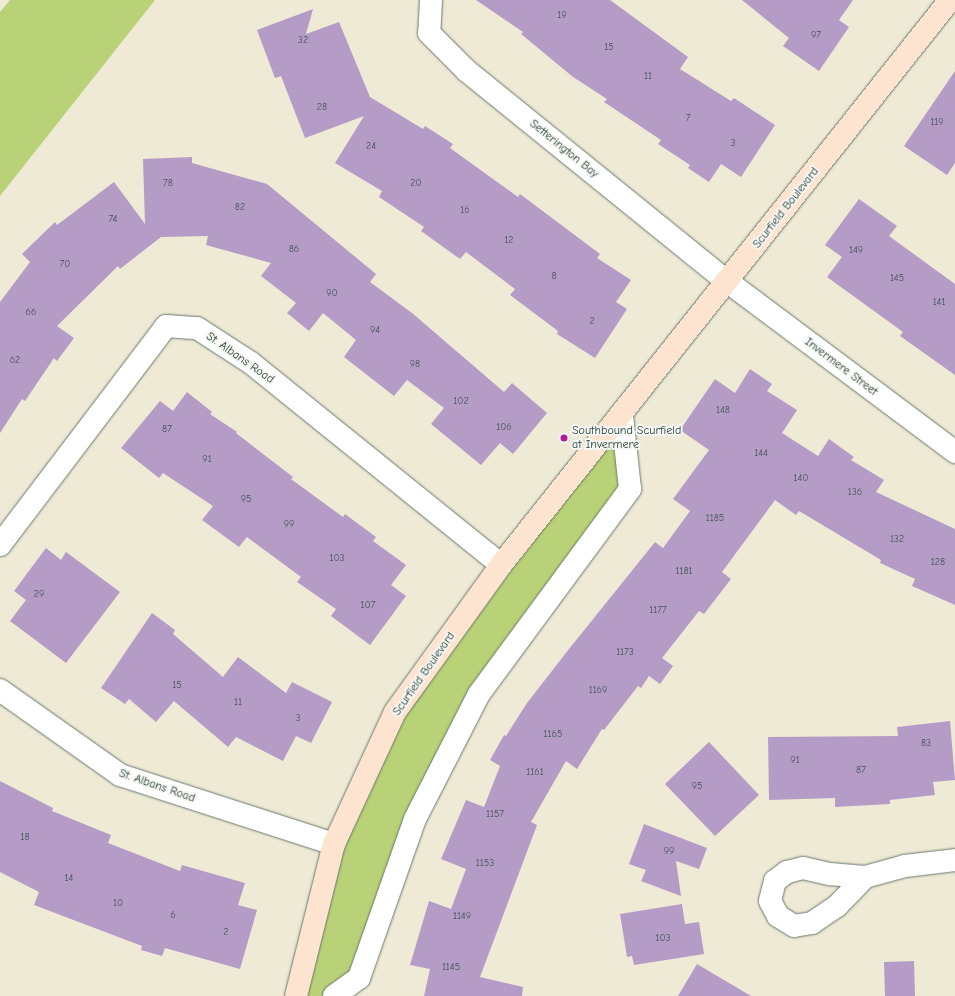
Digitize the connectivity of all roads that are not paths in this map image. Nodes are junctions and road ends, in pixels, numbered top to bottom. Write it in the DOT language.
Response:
graph roads {
  1 [pos="431,0"];
  2 [pos="950,0"];
  3 [pos="728,282"];
  4 [pos="622,415"];
  5 [pos="955,452"];
  6 [pos="0,545"];
  7 [pos="501,565"];
  8 [pos="0,690"];
  9 [pos="334,844"];
  10 [pos="955,860"];
  11 [pos="865,877"];
  12 [pos="296,996"];
  13 [pos="334,996"];
  1 -- 3 [label="street, Setterington Bay"];
  2 -- 3 [label="street, Scurfield Boulevard"];
  3 -- 4 [label="street, Scurfield Boulevard"];
  3 -- 5 [label="street, Invermere Street"];
  4 -- 7 [label="street, Scurfield Boulevard"];
  4 -- 13 [label="street"];
  6 -- 7 [label="street, St. Albans Road"];
  7 -- 9 [label="street, Scurfield Boulevard"];
  8 -- 9 [label="street, St. Albans Road"];
  9 -- 12 [label="street, Scurfield Boulevard"];
  10 -- 11 [label="street"];
}
